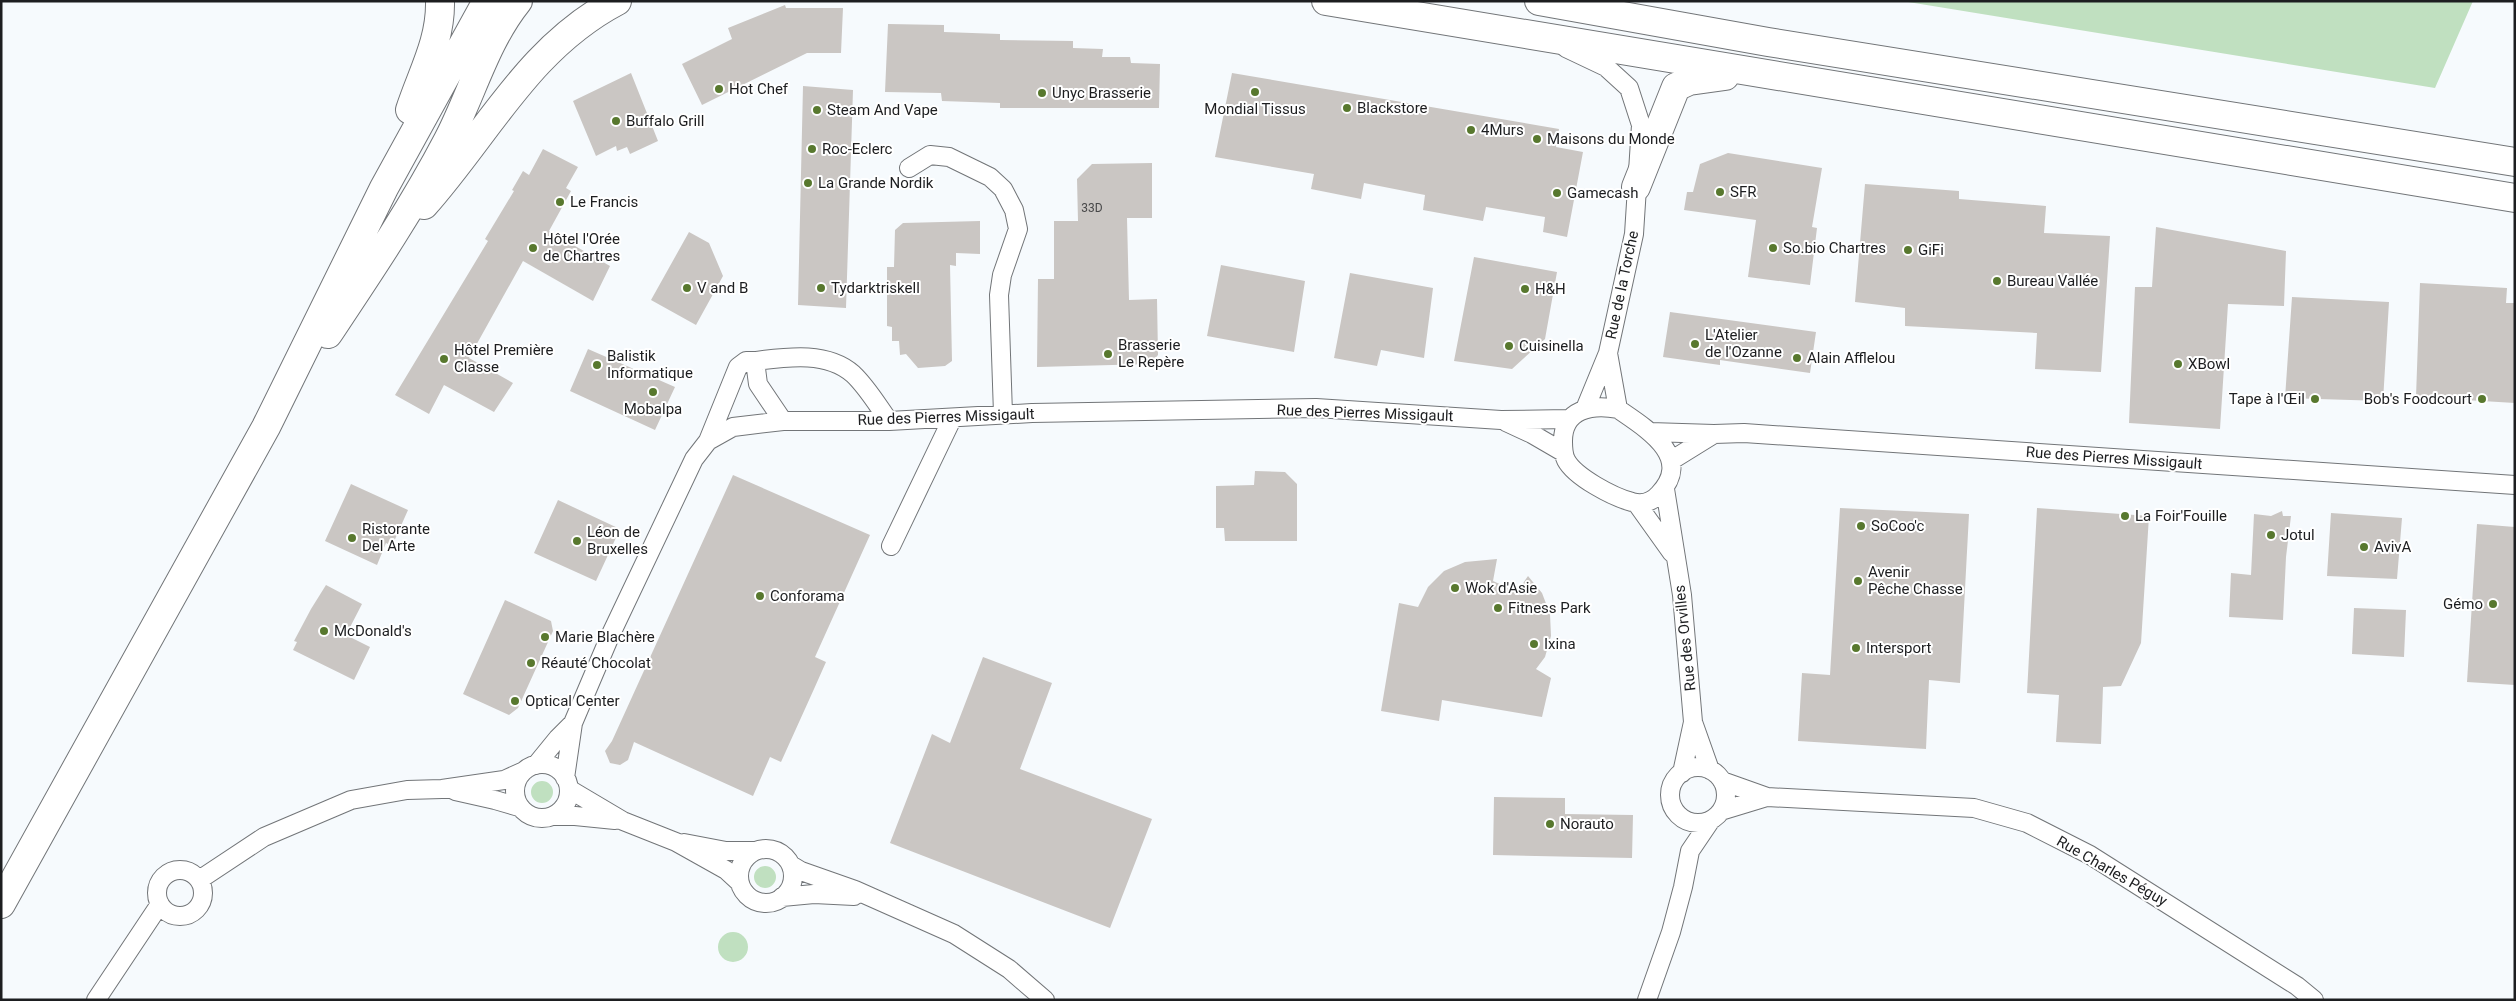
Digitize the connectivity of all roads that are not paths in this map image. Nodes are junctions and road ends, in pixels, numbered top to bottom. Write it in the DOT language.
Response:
graph roads {
  1 [pos="440,1"];
  2 [pos="487,1"];
  3 [pos="518,1"];
  4 [pos="617,1"];
  5 [pos="1326,1"];
  6 [pos="1539,1"];
  7 [pos="1541,36"];
  8 [pos="1758,74"];
  9 [pos="2515,162"];
  10 [pos="909,168"];
  11 [pos="1636,187"];
  12 [pos="384,188"];
  13 [pos="2515,198"];
  14 [pos="386,247"];
  15 [pos="1608,352"];
  16 [pos="755,361"];
  17 [pos="1585,409"];
  18 [pos="1618,409"];
  19 [pos="1003,414"];
  20 [pos="952,419"];
  21 [pos="1568,419"];
  22 [pos="1500,420"];
  23 [pos="783,421"];
  24 [pos="889,421"];
  25 [pos="266,427"];
  26 [pos="1650,432"];
  27 [pos="1714,434"];
  28 [pos="708,441"];
  29 [pos="1563,452"];
  30 [pos="1672,460"];
  31 [pos="2515,484"];
  32 [pos="1664,488"];
  33 [pos="1637,504"];
  34 [pos="891,546"];
  35 [pos="1674,555"];
  36 [pos="1693,722"];
  37 [pos="573,723"];
  38 [pos="530,768"];
  39 [pos="1682,772"];
  40 [pos="1716,775"];
  41 [pos="567,783"];
  42 [pos="442,789"];
  43 [pos="1767,798"];
  44 [pos="519,807"];
  45 [pos="1677,814"];
  46 [pos="553,816"];
  47 [pos="1716,816"];
  48 [pos="623,821"];
  49 [pos="676,842"];
  50 [pos="754,851"];
  51 [pos="1690,851"];
  52 [pos="791,865"];
  53 [pos="199,880"];
  54 [pos="739,882"];
  55 [pos="867,897"];
  56 [pos="782,898"];
  57 [pos="1,904"];
  58 [pos="160,904"];
  59 [pos="96,1000"];
  60 [pos="1045,1000"];
  61 [pos="1648,1000"];
  62 [pos="2314,1000"];
  1 -- 12 [label="main road"];
  2 -- 12 [label="main road"];
  3 -- 14 [label="main road"];
  4 -- 14 [label="main road"];
  5 -- 7 [label="main road"];
  6 -- 9 [label="main road"];
  7 -- 8 [label="main road"];
  7 -- 11 [label="street, Rue de la Torche"];
  8 -- 11 [label="main road"];
  8 -- 13 [label="main road"];
  10 -- 19 [label="street"];
  11 -- 15 [label="street, Rue de la Torche"];
  12 -- 25 [label="main road"];
  14 -- 25 [label="main road"];
  15 -- 17 [label="street"];
  15 -- 18 [label="street"];
  16 -- 23 [label="street"];
  16 -- 24 [label="street"];
  16 -- 28 [label="street"];
  17 -- 18 [label="street"];
  17 -- 21 [label="street"];
  18 -- 26 [label="street"];
  19 -- 20 [label="street, Rue des Pierres Missigault"];
  19 -- 22 [label="street, Rue des Pierres Missigault"];
  20 -- 24 [label="street, Rue des Pierres Missigault"];
  20 -- 34 [label="street"];
  21 -- 22 [label="street, Rue des Pierres Missigault"];
  21 -- 29 [label="street"];
  22 -- 29 [label="street, Rue des Pierres Missigault"];
  23 -- 24 [label="street, Rue des Pierres Missigault"];
  23 -- 28 [label="street, Rue des Pierres Missigault"];
  25 -- 57 [label="main road"];
  26 -- 27 [label="street, Rue des Pierres Missigault"];
  26 -- 30 [label="street"];
  27 -- 30 [label="street"];
  27 -- 31 [label="street, Rue des Pierres Missigault"];
  28 -- 37 [label="street, Rue des Pierres Missigault"];
  29 -- 33 [label="street"];
  30 -- 32 [label="street"];
  32 -- 33 [label="street"];
  32 -- 35 [label="street, Rue des Orvilles"];
  33 -- 35 [label="street, Rue des Orvilles"];
  35 -- 36 [label="street, Rue des Orvilles"];
  36 -- 39 [label="street, Rue des Orvilles"];
  36 -- 40 [label="street, Rue des Orvilles"];
  37 -- 38 [label="street, Rue des Pierres Missigault"];
  37 -- 41 [label="street, Rue des Pierres Missigault"];
  38 -- 41 [label="street"];
  38 -- 42 [label="street"];
  38 -- 44 [label="street"];
  39 -- 40 [label="street"];
  39 -- 45 [label="street"];
  40 -- 43 [label="street, Rue Charles Péguy"];
  40 -- 47 [label="street"];
  41 -- 46 [label="street"];
  41 -- 48 [label="street"];
  42 -- 44 [label="street"];
  42 -- 53 [label="street"];
  43 -- 47 [label="street, Rue Charles Péguy"];
  43 -- 62 [label="street, Rue Charles Péguy"];
  44 -- 46 [label="street"];
  45 -- 47 [label="street"];
  45 -- 51 [label="street"];
  46 -- 48 [label="street"];
  47 -- 51 [label="street"];
  48 -- 49 [label="street"];
  49 -- 50 [label="street"];
  49 -- 54 [label="street"];
  50 -- 52 [label="street"];
  50 -- 54 [label="street"];
  51 -- 61 [label="street"];
  52 -- 55 [label="street"];
  52 -- 56 [label="street"];
  53 -- 58 [label="street"];
  53 -- 58 [label="street"];
  54 -- 56 [label="street"];
  55 -- 56 [label="street"];
  55 -- 60 [label="street"];
  58 -- 59 [label="street"];
}
